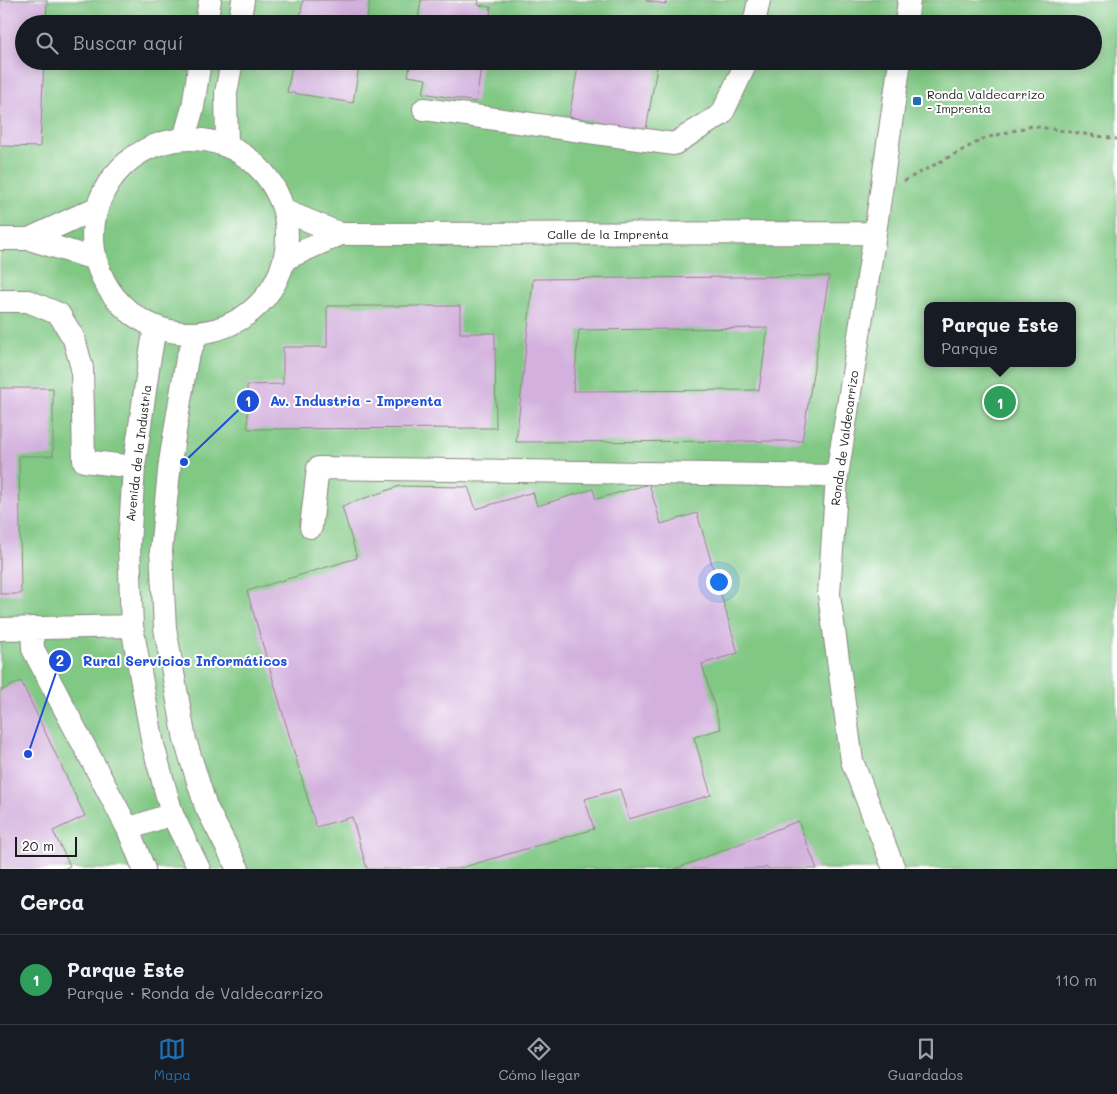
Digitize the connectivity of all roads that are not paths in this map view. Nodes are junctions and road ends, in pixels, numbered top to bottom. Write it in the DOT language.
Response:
graph roads {
  1 [pos="210,0"];
  2 [pos="243,0"];
  3 [pos="759,0"];
  4 [pos="909,0"];
  5 [pos="208,15"];
  6 [pos="240,15"];
  7 [pos="756,15"];
  8 [pos="907,15"];
  9 [pos="199,70"];
  10 [pos="230,70"];
  11 [pos="742,70"];
  12 [pos="899,70"];
  13 [pos="424,109"];
  14 [pos="184,139"];
  15 [pos="227,145"];
  16 [pos="96,208"];
  17 [pos="285,211"];
  18 [pos="875,233"];
  19 [pos="341,234"];
  20 [pos="0,239"];
  21 [pos="29,239"];
  22 [pos="95,259"];
  23 [pos="286,259"];
  24 [pos="0,301"];
  25 [pos="155,327"];
  26 [pos="198,333"];
  27 [pos="134,467"];
  28 [pos="837,476"];
  29 [pos="311,527"];
  30 [pos="132,626"];
  31 [pos="0,628"];
  32 [pos="32,628"];
  33 [pos="172,814"];
  34 [pos="128,829"];
  35 [pos="144,869"];
  36 [pos="199,869"];
  37 [pos="238,869"];
  38 [pos="894,869"];
  1 -- 5 [label="street"];
  2 -- 6 [label="street"];
  3 -- 7 [label="street"];
  4 -- 8 [label="street"];
  9 -- 14 [label="street"];
  10 -- 15 [label="street"];
  11 -- 13 [label="street"];
  12 -- 18 [label="street, Ronda de Valdecarrizo"];
  14 -- 15 [label="street"];
  14 -- 16 [label="street"];
  15 -- 17 [label="street"];
  16 -- 21 [label="street"];
  16 -- 22 [label="street"];
  17 -- 19 [label="street, Calle de la Imprenta"];
  17 -- 23 [label="street"];
  18 -- 19 [label="street, Calle de la Imprenta"];
  18 -- 28 [label="street, Ronda de Valdecarrizo"];
  19 -- 23 [label="street, Calle de la Imprenta"];
  20 -- 21 [label="street"];
  21 -- 22 [label="street"];
  22 -- 25 [label="street"];
  23 -- 26 [label="street"];
  24 -- 27 [label="street"];
  25 -- 26 [label="street"];
  25 -- 27 [label="street, Avenida de la Industria"];
  26 -- 37 [label="street"];
  27 -- 30 [label="street, Avenida de la Industria"];
  28 -- 29 [label="street"];
  28 -- 38 [label="street, Ronda de Valdecarrizo"];
  30 -- 32 [label="street"];
  30 -- 33 [label="street, Avenida de la Industria"];
  31 -- 32 [label="street"];
  32 -- 34 [label="street"];
  33 -- 34 [label="street"];
  33 -- 36 [label="street, Avenida de la Industria"];
  34 -- 35 [label="street"];
}
